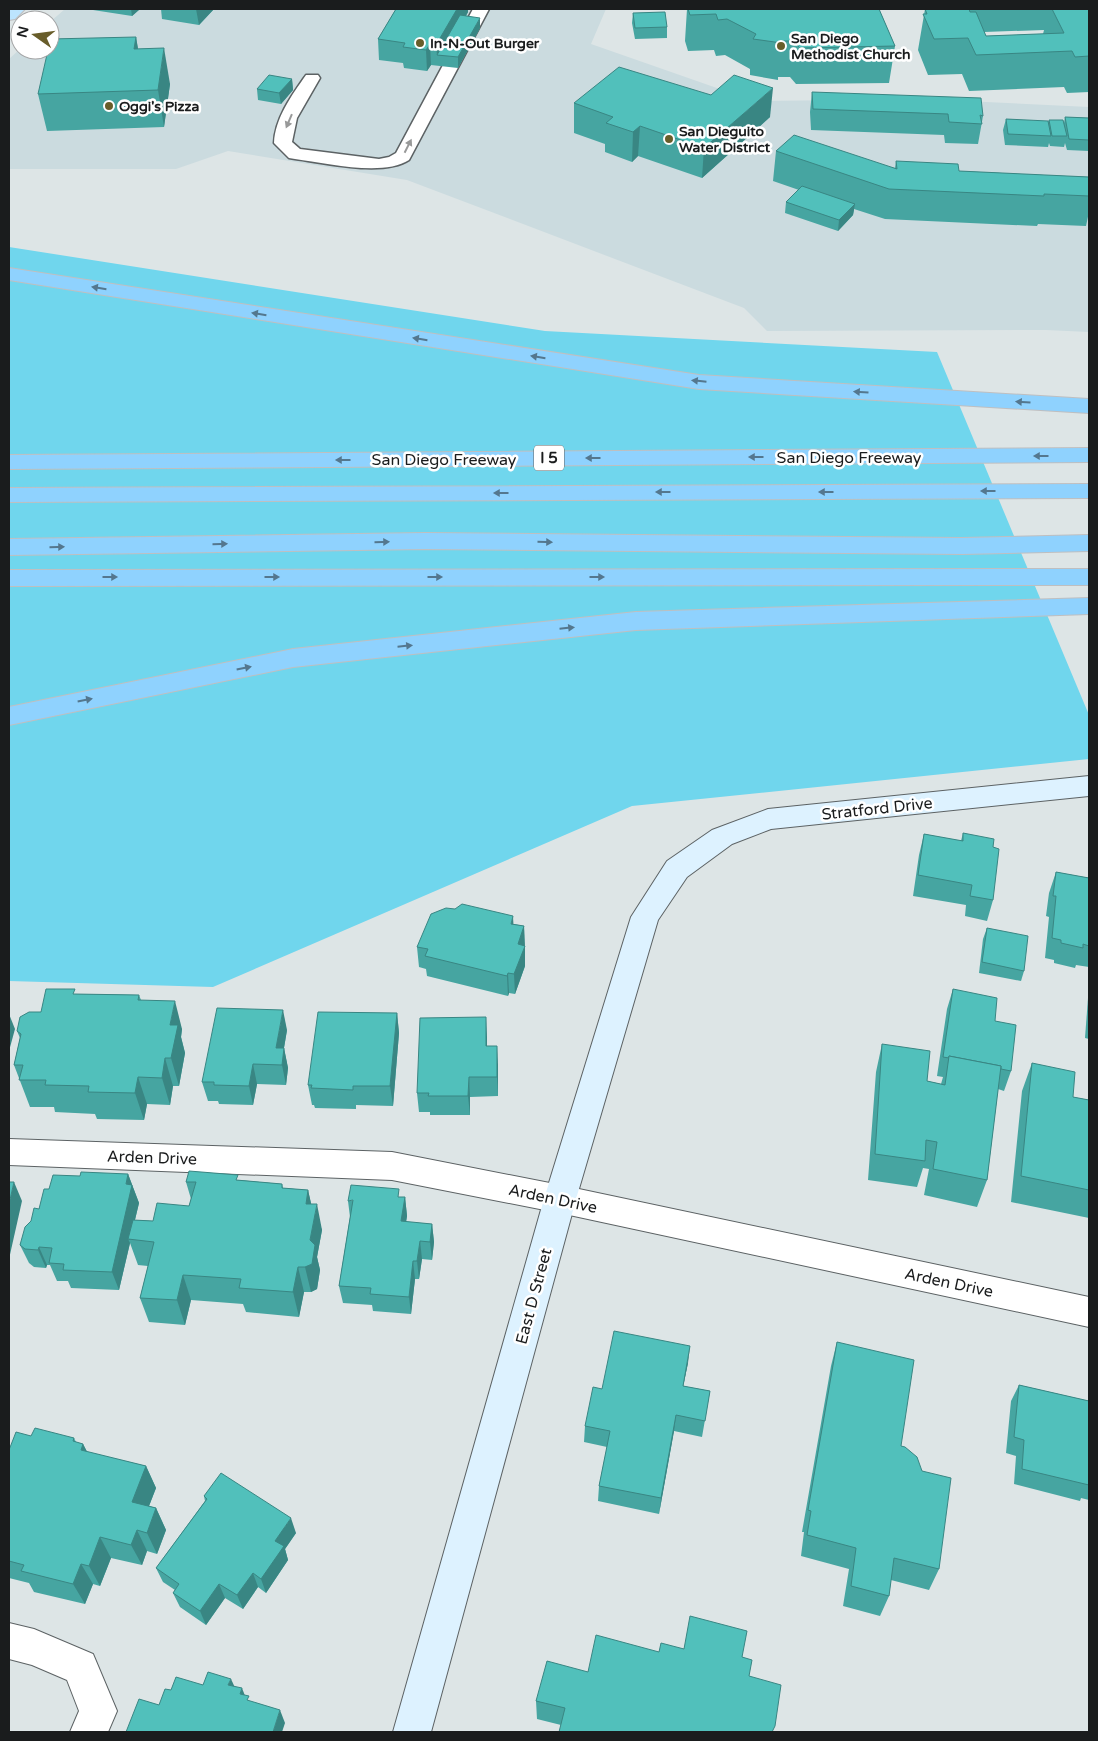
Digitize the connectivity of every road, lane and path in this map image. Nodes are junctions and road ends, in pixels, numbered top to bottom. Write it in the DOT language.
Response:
graph roads {
  1 [pos="16,9"];
  2 [pos="481,9"];
  3 [pos="9,15"];
  4 [pos="312,78"];
  5 [pos="9,274"];
  6 [pos="1089,406"];
  7 [pos="1089,455"];
  8 [pos="9,462"];
  9 [pos="1089,491"];
  10 [pos="9,494"];
  11 [pos="1089,543"];
  12 [pos="9,547"];
  13 [pos="1089,576"];
  14 [pos="9,578"];
  15 [pos="1089,606"];
  16 [pos="9,716"];
  17 [pos="1089,786"];
  18 [pos="677,869"];
  19 [pos="9,1152"];
  20 [pos="560,1199"];
  21 [pos="1089,1312"];
  22 [pos="9,1641"];
  23 [pos="89,1732"];
  24 [pos="412,1732"];
  1 -- 3 [label="main road"];
  4 -- 2 [label="lane, one-way"];
  6 -- 5 [label="highway, one-way"];
  7 -- 8 [label="highway, San Diego Freeway / I 5, one-way"];
  9 -- 10 [label="highway, one-way"];
  12 -- 11 [label="highway, one-way"];
  14 -- 13 [label="highway, one-way"];
  16 -- 15 [label="highway, one-way"];
  17 -- 18 [label="street, Stratford Drive"];
  18 -- 20 [label="street, East D Street"];
  19 -- 20 [label="street, Arden Drive"];
  20 -- 21 [label="street, Arden Drive"];
  20 -- 24 [label="street, East D Street"];
  22 -- 23 [label="street"];
}
